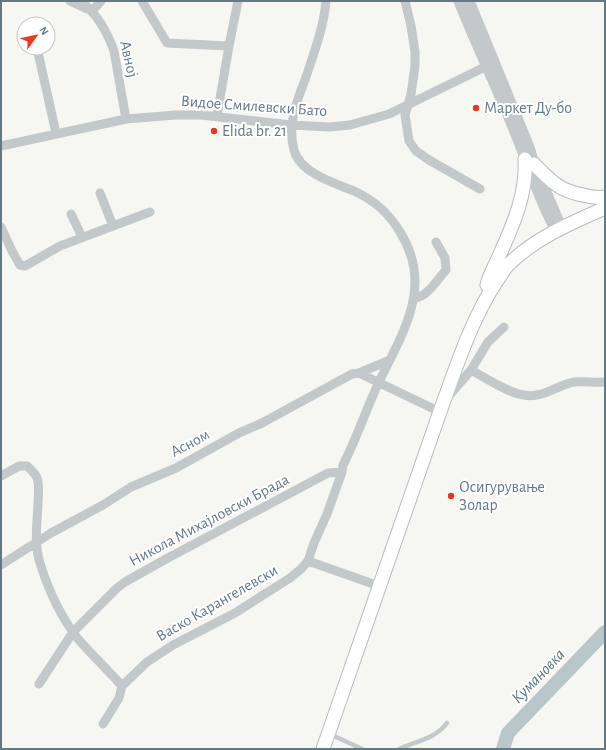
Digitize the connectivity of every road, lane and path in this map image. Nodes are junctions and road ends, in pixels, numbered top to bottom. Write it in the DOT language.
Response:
graph roads {
  1 [pos="70,1"];
  2 [pos="82,1"];
  3 [pos="101,1"];
  4 [pos="142,1"];
  5 [pos="238,1"];
  6 [pos="326,1"];
  7 [pos="405,1"];
  8 [pos="460,1"];
  9 [pos="469,1"];
  10 [pos="92,11"];
  11 [pos="229,46"];
  12 [pos="39,56"];
  13 [pos="490,65"];
  14 [pos="407,106"];
  15 [pos="217,116"];
  16 [pos="126,119"];
  17 [pos="291,125"];
  18 [pos="56,133"];
  19 [pos="1,146"];
  20 [pos="530,161"];
  21 [pos="480,189"];
  22 [pos="100,193"];
  23 [pos="605,197"];
  24 [pos="605,208"];
  25 [pos="150,212"];
  26 [pos="71,214"];
  27 [pos="113,226"];
  28 [pos="1,227"];
  29 [pos="559,229"];
  30 [pos="82,237"];
  31 [pos="436,242"];
  32 [pos="415,298"];
  33 [pos="485,298"];
  34 [pos="504,328"];
  35 [pos="390,360"];
  36 [pos="471,370"];
  37 [pos="359,373"];
  38 [pos="379,382"];
  39 [pos="605,382"];
  40 [pos="441,407"];
  41 [pos="342,472"];
  42 [pos="1,476"];
  43 [pos="36,542"];
  44 [pos="308,561"];
  45 [pos="1,565"];
  46 [pos="379,586"];
  47 [pos="73,632"];
  48 [pos="39,684"];
  49 [pos="122,686"];
  50 [pos="447,723"];
  51 [pos="104,724"];
  52 [pos="328,733"];
  53 [pos="323,749"];
  54 [pos="362,749"];
  55 [pos="399,749"];
  1 -- 10 [label="street, Авној"];
  2 -- 10 [label="street, Авној"];
  3 -- 10 [label="street"];
  4 -- 11 [label="street"];
  5 -- 11 [label="street"];
  6 -- 17 [label="street"];
  7 -- 14 [label="street"];
  8 -- 13 [label="street"];
  9 -- 13 [label="street"];
  10 -- 16 [label="street, Авној"];
  11 -- 15 [label="street"];
  12 -- 18 [label="street"];
  13 -- 14 [label="street, Видое Смилевски Бато"];
  13 -- 20 [label="street"];
  14 -- 17 [label="street, Видое Смилевски Бато"];
  14 -- 21 [label="street"];
  15 -- 16 [label="street, Видое Смилевски Бато"];
  15 -- 17 [label="street, Видое Смилевски Бато"];
  16 -- 18 [label="street, Видое Смилевски Бато"];
  17 -- 32 [label="street"];
  18 -- 19 [label="street, Видое Смилевски Бато"];
  20 -- 23 [label="main road"];
  20 -- 29 [label="street"];
  20 -- 33 [label="main road"];
  22 -- 27 [label="street"];
  24 -- 29 [label="main road"];
  25 -- 27 [label="street"];
  26 -- 30 [label="street"];
  27 -- 30 [label="street"];
  28 -- 30 [label="street"];
  29 -- 33 [label="main road"];
  31 -- 32 [label="street"];
  32 -- 35 [label="street"];
  33 -- 40 [label="main road"];
  34 -- 36 [label="street"];
  35 -- 37 [label="street, Асном"];
  35 -- 38 [label="street"];
  36 -- 39 [label="street"];
  36 -- 40 [label="street"];
  37 -- 38 [label="street"];
  37 -- 43 [label="street, Асном"];
  38 -- 40 [label="street"];
  38 -- 41 [label="street"];
  40 -- 46 [label="main road"];
  41 -- 44 [label="street, Васко Карангелевски"];
  41 -- 47 [label="street, Никола Михајловски Брада"];
  42 -- 43 [label="street"];
  43 -- 45 [label="street, Асном"];
  43 -- 47 [label="street"];
  44 -- 46 [label="street"];
  44 -- 49 [label="street, Васко Карангелевски"];
  46 -- 52 [label="main road"];
  47 -- 48 [label="street, Никола Михајловски Брада"];
  47 -- 49 [label="street"];
  49 -- 51 [label="street"];
  50 -- 55 [label="lane"];
  52 -- 53 [label="main road"];
  52 -- 54 [label="lane"];
}
